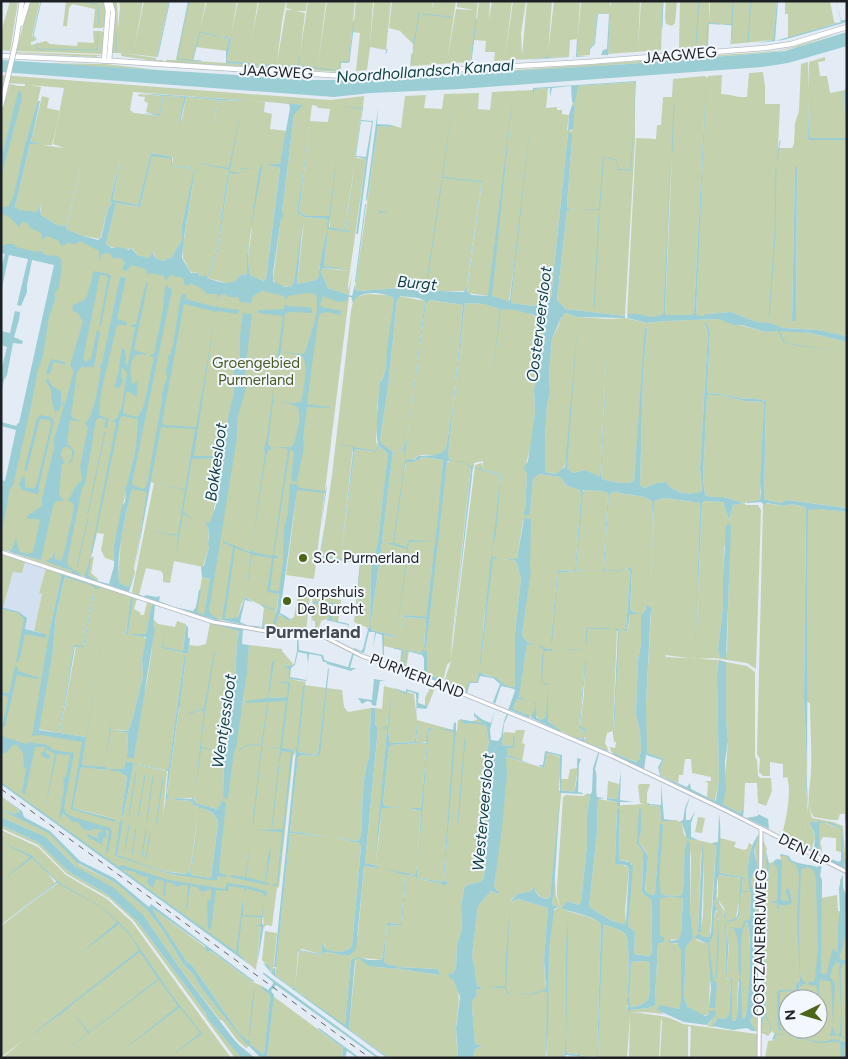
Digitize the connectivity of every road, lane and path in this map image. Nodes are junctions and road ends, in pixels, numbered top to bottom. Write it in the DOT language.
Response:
graph roads {
  1 [pos="22,1"];
  2 [pos="28,1"];
  3 [pos="106,1"];
  4 [pos="110,1"];
  5 [pos="847,26"];
  6 [pos="19,27"];
  7 [pos="1,56"];
  8 [pos="107,61"];
  9 [pos="1,106"];
  10 [pos="1,552"];
  11 [pos="761,828"];
  12 [pos="847,872"];
  13 [pos="759,1058"];
  1 -- 6 [label="main road"];
  2 -- 6 [label="main road"];
  3 -- 8 [label="main road"];
  4 -- 8 [label="main road"];
  5 -- 8 [label="main road, JAAGWEG"];
  6 -- 9 [label="main road, bridge"];
  7 -- 8 [label="main road, JAAGWEG"];
  10 -- 11 [label="street, PURMERLAND"];
  11 -- 12 [label="street, DEN ILP"];
  11 -- 13 [label="street, OOSTZANERRIJWEG"];
}
